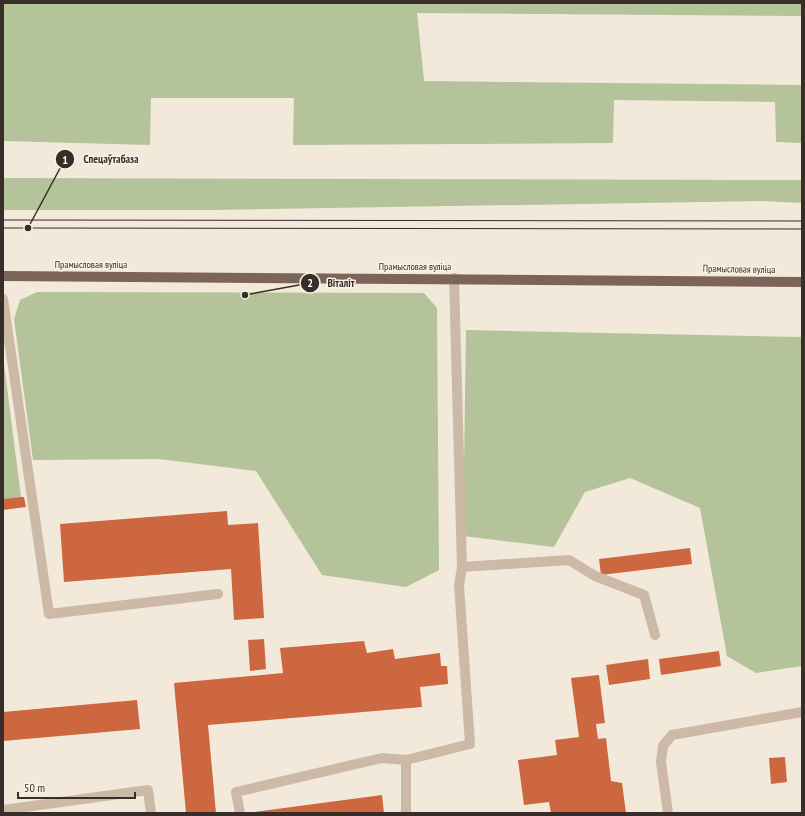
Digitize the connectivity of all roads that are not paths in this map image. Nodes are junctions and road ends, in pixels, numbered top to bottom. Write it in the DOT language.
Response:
graph roads {
  1 [pos="3,276"];
  2 [pos="454,278"];
  3 [pos="802,282"];
  4 [pos="3,299"];
  5 [pos="462,567"];
  6 [pos="218,594"];
  7 [pos="655,635"];
  8 [pos="802,712"];
  9 [pos="406,760"];
  10 [pos="3,810"];
  11 [pos="151,813"];
  12 [pos="240,813"];
  13 [pos="406,813"];
  14 [pos="668,813"];
  1 -- 2 [label="main road, Прамысловая вуліца"];
  2 -- 3 [label="main road, Прамысловая вуліца"];
  2 -- 5 [label="lane"];
  4 -- 6 [label="lane"];
  5 -- 7 [label="lane"];
  5 -- 9 [label="lane"];
  8 -- 14 [label="lane"];
  9 -- 12 [label="lane"];
  9 -- 13 [label="lane"];
  10 -- 11 [label="lane"];
}
